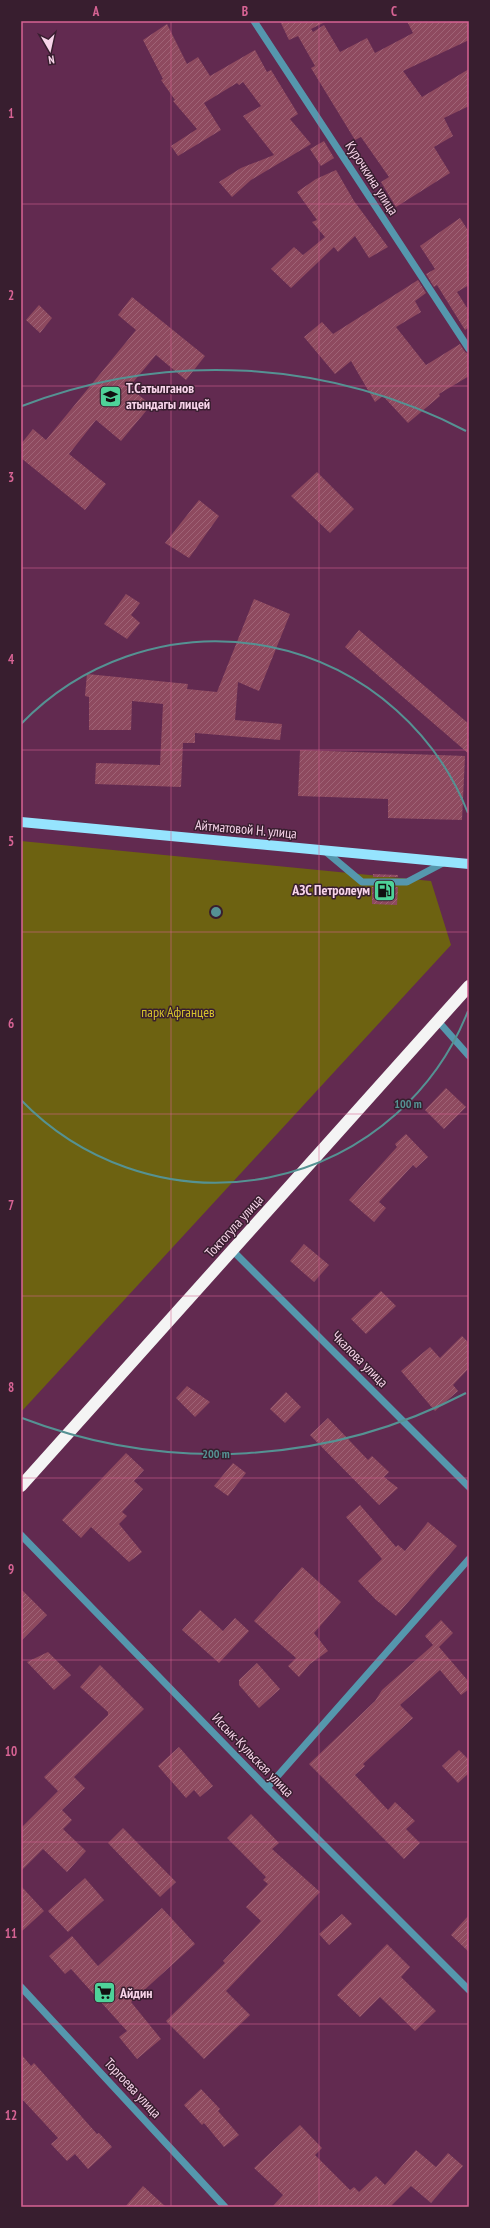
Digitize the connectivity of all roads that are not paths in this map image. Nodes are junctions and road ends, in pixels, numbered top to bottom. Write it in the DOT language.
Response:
graph roads {
  1 [pos="254,21"];
  2 [pos="469,349"];
  3 [pos="21,822"];
  4 [pos="325,851"];
  5 [pos="445,862"];
  6 [pos="469,864"];
  7 [pos="469,986"];
  8 [pos="438,1021"];
  9 [pos="469,1056"];
  10 [pos="232,1250"];
  11 [pos="21,1486"];
  12 [pos="469,1487"];
  13 [pos="21,1535"];
  14 [pos="469,1558"];
  15 [pos="267,1788"];
  16 [pos="21,1988"];
  17 [pos="469,1990"];
  18 [pos="225,2207"];
  1 -- 2 [label="street, Курочкина улица"];
  3 -- 4 [label="main road, Айтматовой Н. улица"];
  4 -- 5 [label="main road, Айтматовой Н. улица"];
  4 -- 5 [label="street"];
  5 -- 6 [label="main road, Айтматовой Н. улица"];
  7 -- 8 [label="highway, Токтогула улица"];
  8 -- 9 [label="street"];
  8 -- 10 [label="highway, Токтогула улица"];
  10 -- 11 [label="highway, Токтогула улица"];
  10 -- 12 [label="street, Чкалова улица"];
  13 -- 15 [label="street, Иссык-Кульская улица"];
  14 -- 15 [label="street"];
  15 -- 17 [label="street, Иссык-Кульская улица"];
  16 -- 18 [label="street, Торгоева улица"];
}
